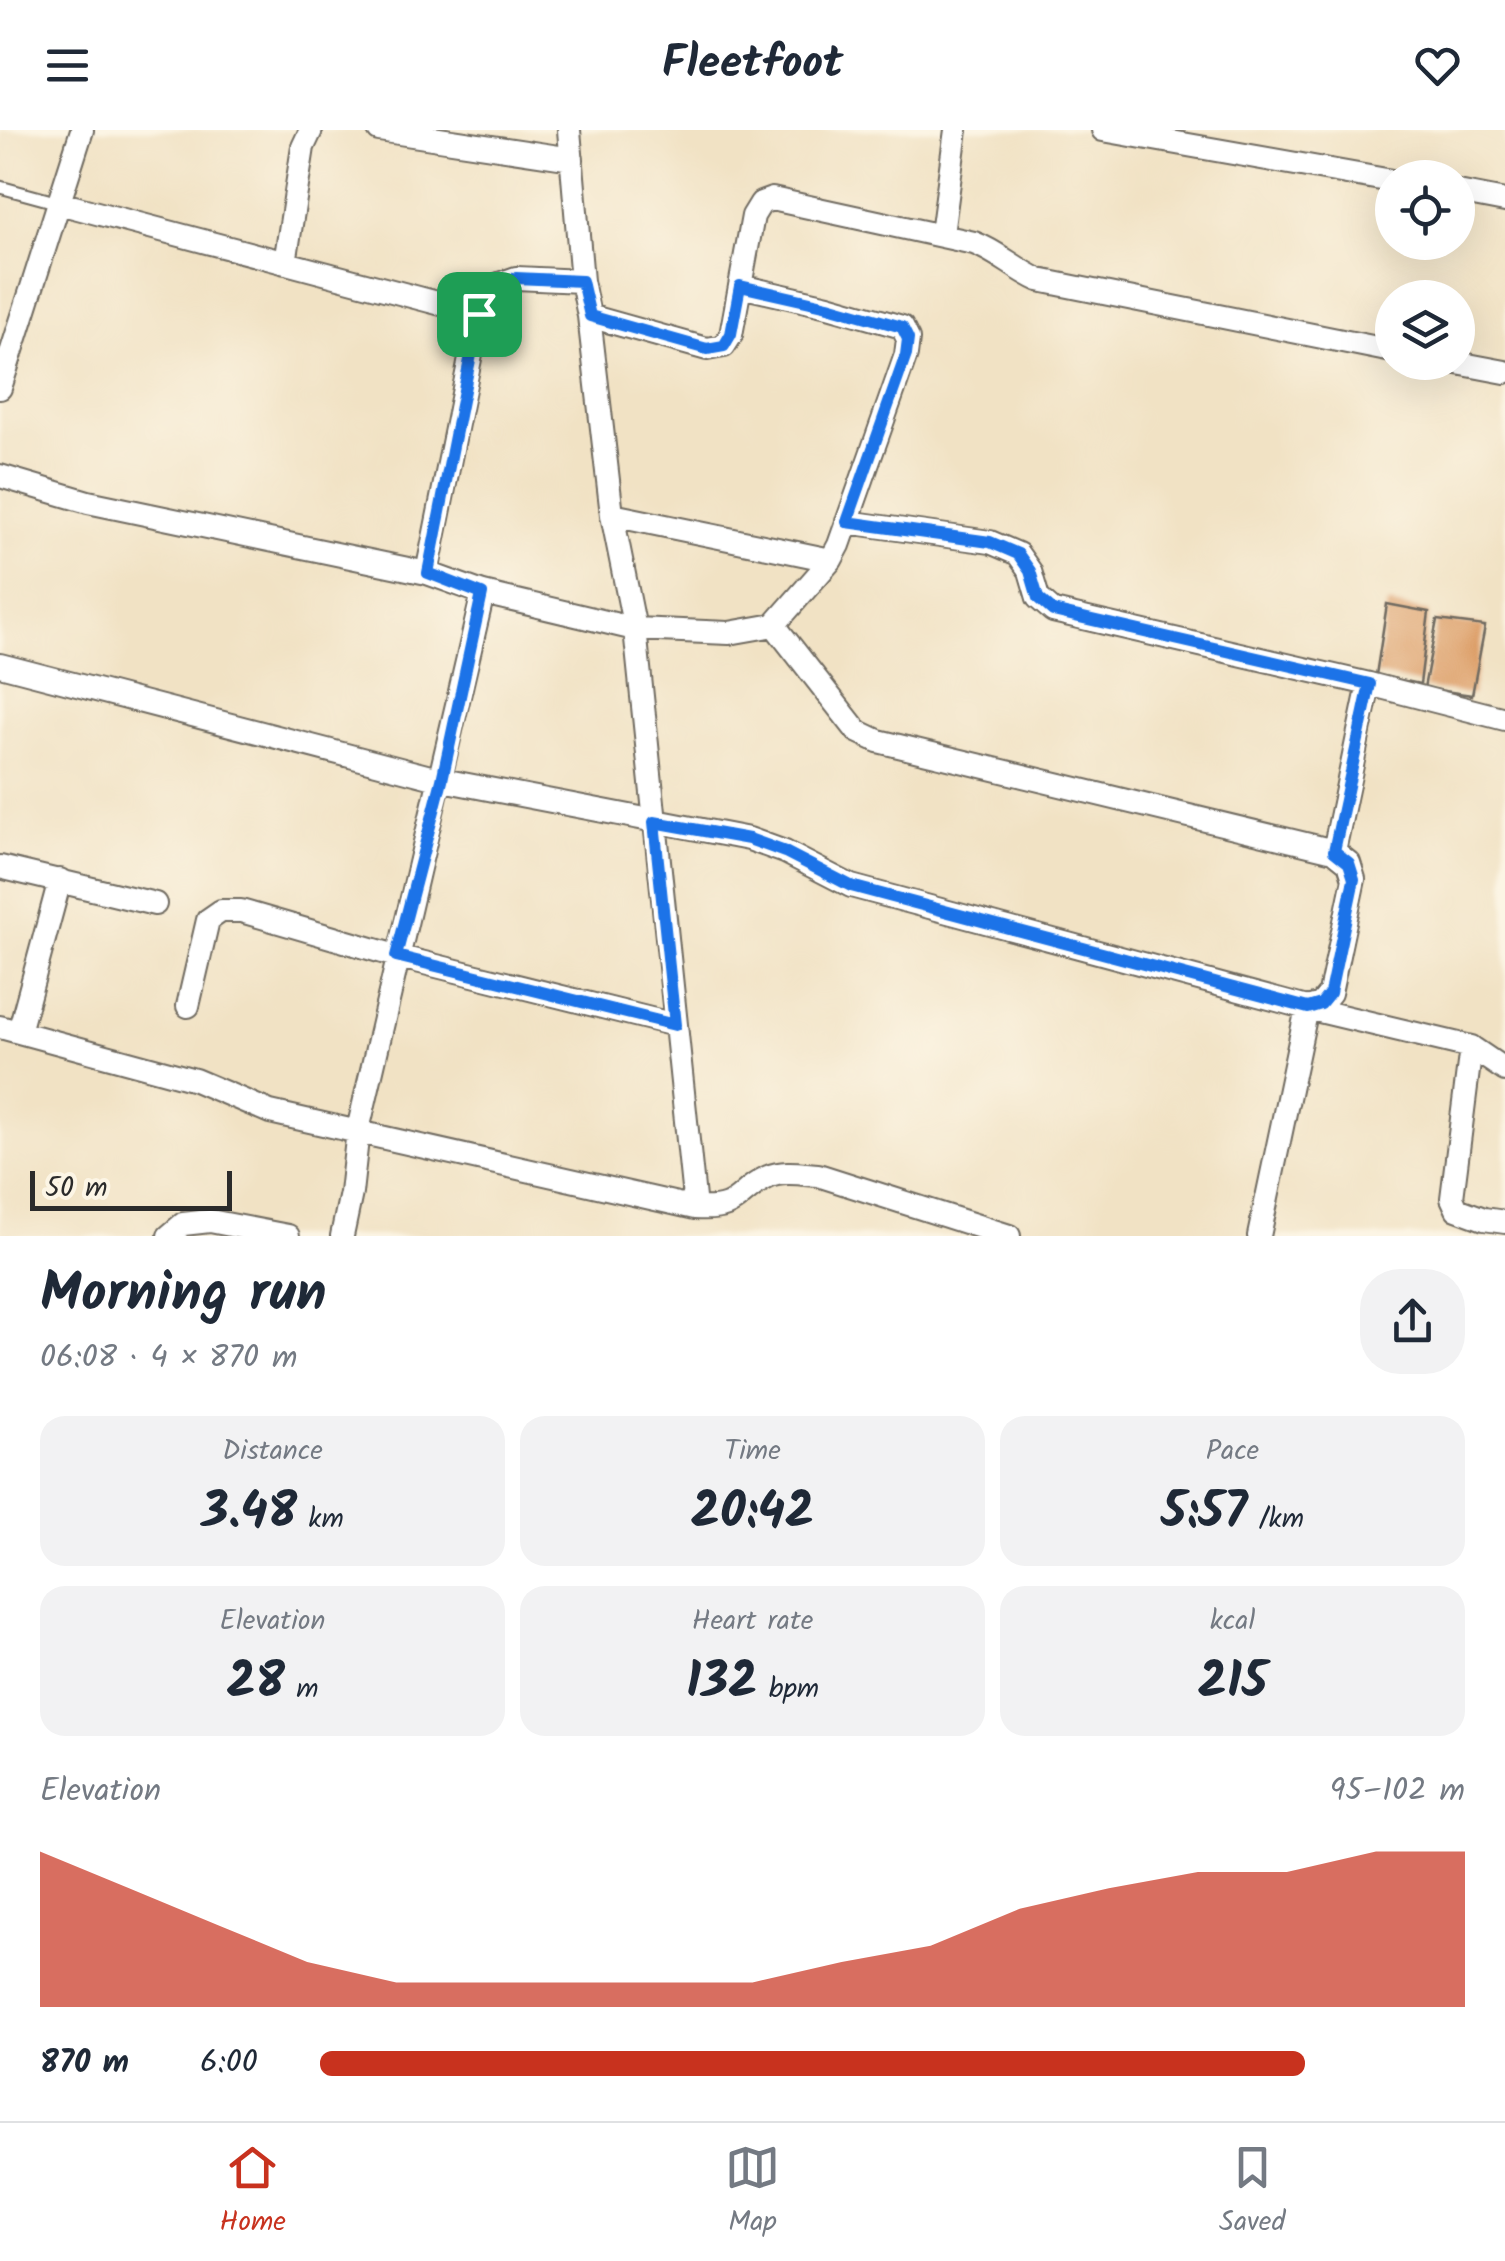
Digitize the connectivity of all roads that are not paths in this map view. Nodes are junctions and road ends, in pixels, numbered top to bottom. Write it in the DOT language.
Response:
graph roads {
  1 [pos="82,130"];
  2 [pos="312,130"];
  3 [pos="379,130"];
  4 [pos="570,130"];
  5 [pos="956,130"];
  6 [pos="1102,130"];
  7 [pos="1189,137"];
  8 [pos="572,159"];
  9 [pos="1375,177"];
  10 [pos="0,187"];
  11 [pos="1475,195"];
  12 [pos="1505,201"];
  13 [pos="59,202"];
  14 [pos="942,234"];
  15 [pos="286,263"];
  16 [pos="582,281"];
  17 [pos="740,286"];
  18 [pos="479,314"];
  19 [pos="590,316"];
  20 [pos="1375,348"];
  21 [pos="1475,366"];
  22 [pos="1505,372"];
  23 [pos="0,388"];
  24 [pos="0,476"];
  25 [pos="612,515"];
  26 [pos="847,522"];
  27 [pos="831,560"];
  28 [pos="428,573"];
  29 [pos="482,594"];
  30 [pos="774,625"];
  31 [pos="635,629"];
  32 [pos="0,666"];
  33 [pos="1370,684"];
  34 [pos="1505,719"];
  35 [pos="442,780"];
  36 [pos="654,822"];
  37 [pos="1334,851"];
  38 [pos="0,867"];
  39 [pos="60,880"];
  40 [pos="155,904"];
  41 [pos="396,956"];
  42 [pos="188,1006"];
  43 [pos="1308,1008"];
  44 [pos="675,1025"];
  45 [pos="9,1030"];
  46 [pos="1471,1047"];
  47 [pos="1505,1070"];
  48 [pos="358,1130"];
  49 [pos="695,1208"];
  50 [pos="1505,1222"];
  51 [pos="170,1236"];
  52 [pos="288,1236"];
  53 [pos="342,1236"];
  54 [pos="1009,1236"];
  55 [pos="1259,1236"];
  1 -- 13 [label="street"];
  2 -- 15 [label="street"];
  3 -- 8 [label="street"];
  4 -- 8 [label="street"];
  5 -- 14 [label="street"];
  6 -- 7 [label="street"];
  7 -- 9 [label="street"];
  8 -- 16 [label="street"];
  10 -- 13 [label="lane"];
  11 -- 12 [label="street"];
  13 -- 15 [label="street"];
  13 -- 23 [label="street"];
  14 -- 17 [label="street"];
  14 -- 20 [label="street"];
  15 -- 18 [label="street"];
  16 -- 18 [label="street"];
  16 -- 19 [label="street"];
  17 -- 19 [label="street"];
  17 -- 26 [label="street"];
  18 -- 28 [label="street"];
  19 -- 25 [label="street"];
  21 -- 22 [label="street"];
  24 -- 28 [label="street"];
  25 -- 27 [label="street"];
  25 -- 31 [label="street"];
  26 -- 27 [label="street"];
  26 -- 33 [label="street"];
  27 -- 30 [label="street"];
  28 -- 29 [label="street"];
  29 -- 31 [label="street"];
  29 -- 35 [label="street"];
  30 -- 31 [label="street"];
  30 -- 37 [label="street"];
  31 -- 36 [label="street"];
  32 -- 35 [label="street"];
  33 -- 34 [label="street"];
  33 -- 37 [label="street"];
  35 -- 36 [label="street"];
  35 -- 41 [label="street"];
  36 -- 43 [label="street"];
  36 -- 44 [label="street"];
  37 -- 43 [label="street"];
  38 -- 39 [label="street"];
  39 -- 40 [label="street"];
  39 -- 45 [label="street"];
  41 -- 42 [label="street"];
  41 -- 44 [label="street"];
  41 -- 48 [label="street"];
  43 -- 46 [label="street"];
  43 -- 55 [label="street"];
  44 -- 49 [label="street"];
  45 -- 48 [label="street"];
  46 -- 47 [label="street"];
  46 -- 50 [label="street"];
  48 -- 49 [label="street"];
  48 -- 53 [label="street"];
  49 -- 54 [label="street"];
  51 -- 52 [label="street"];
}
